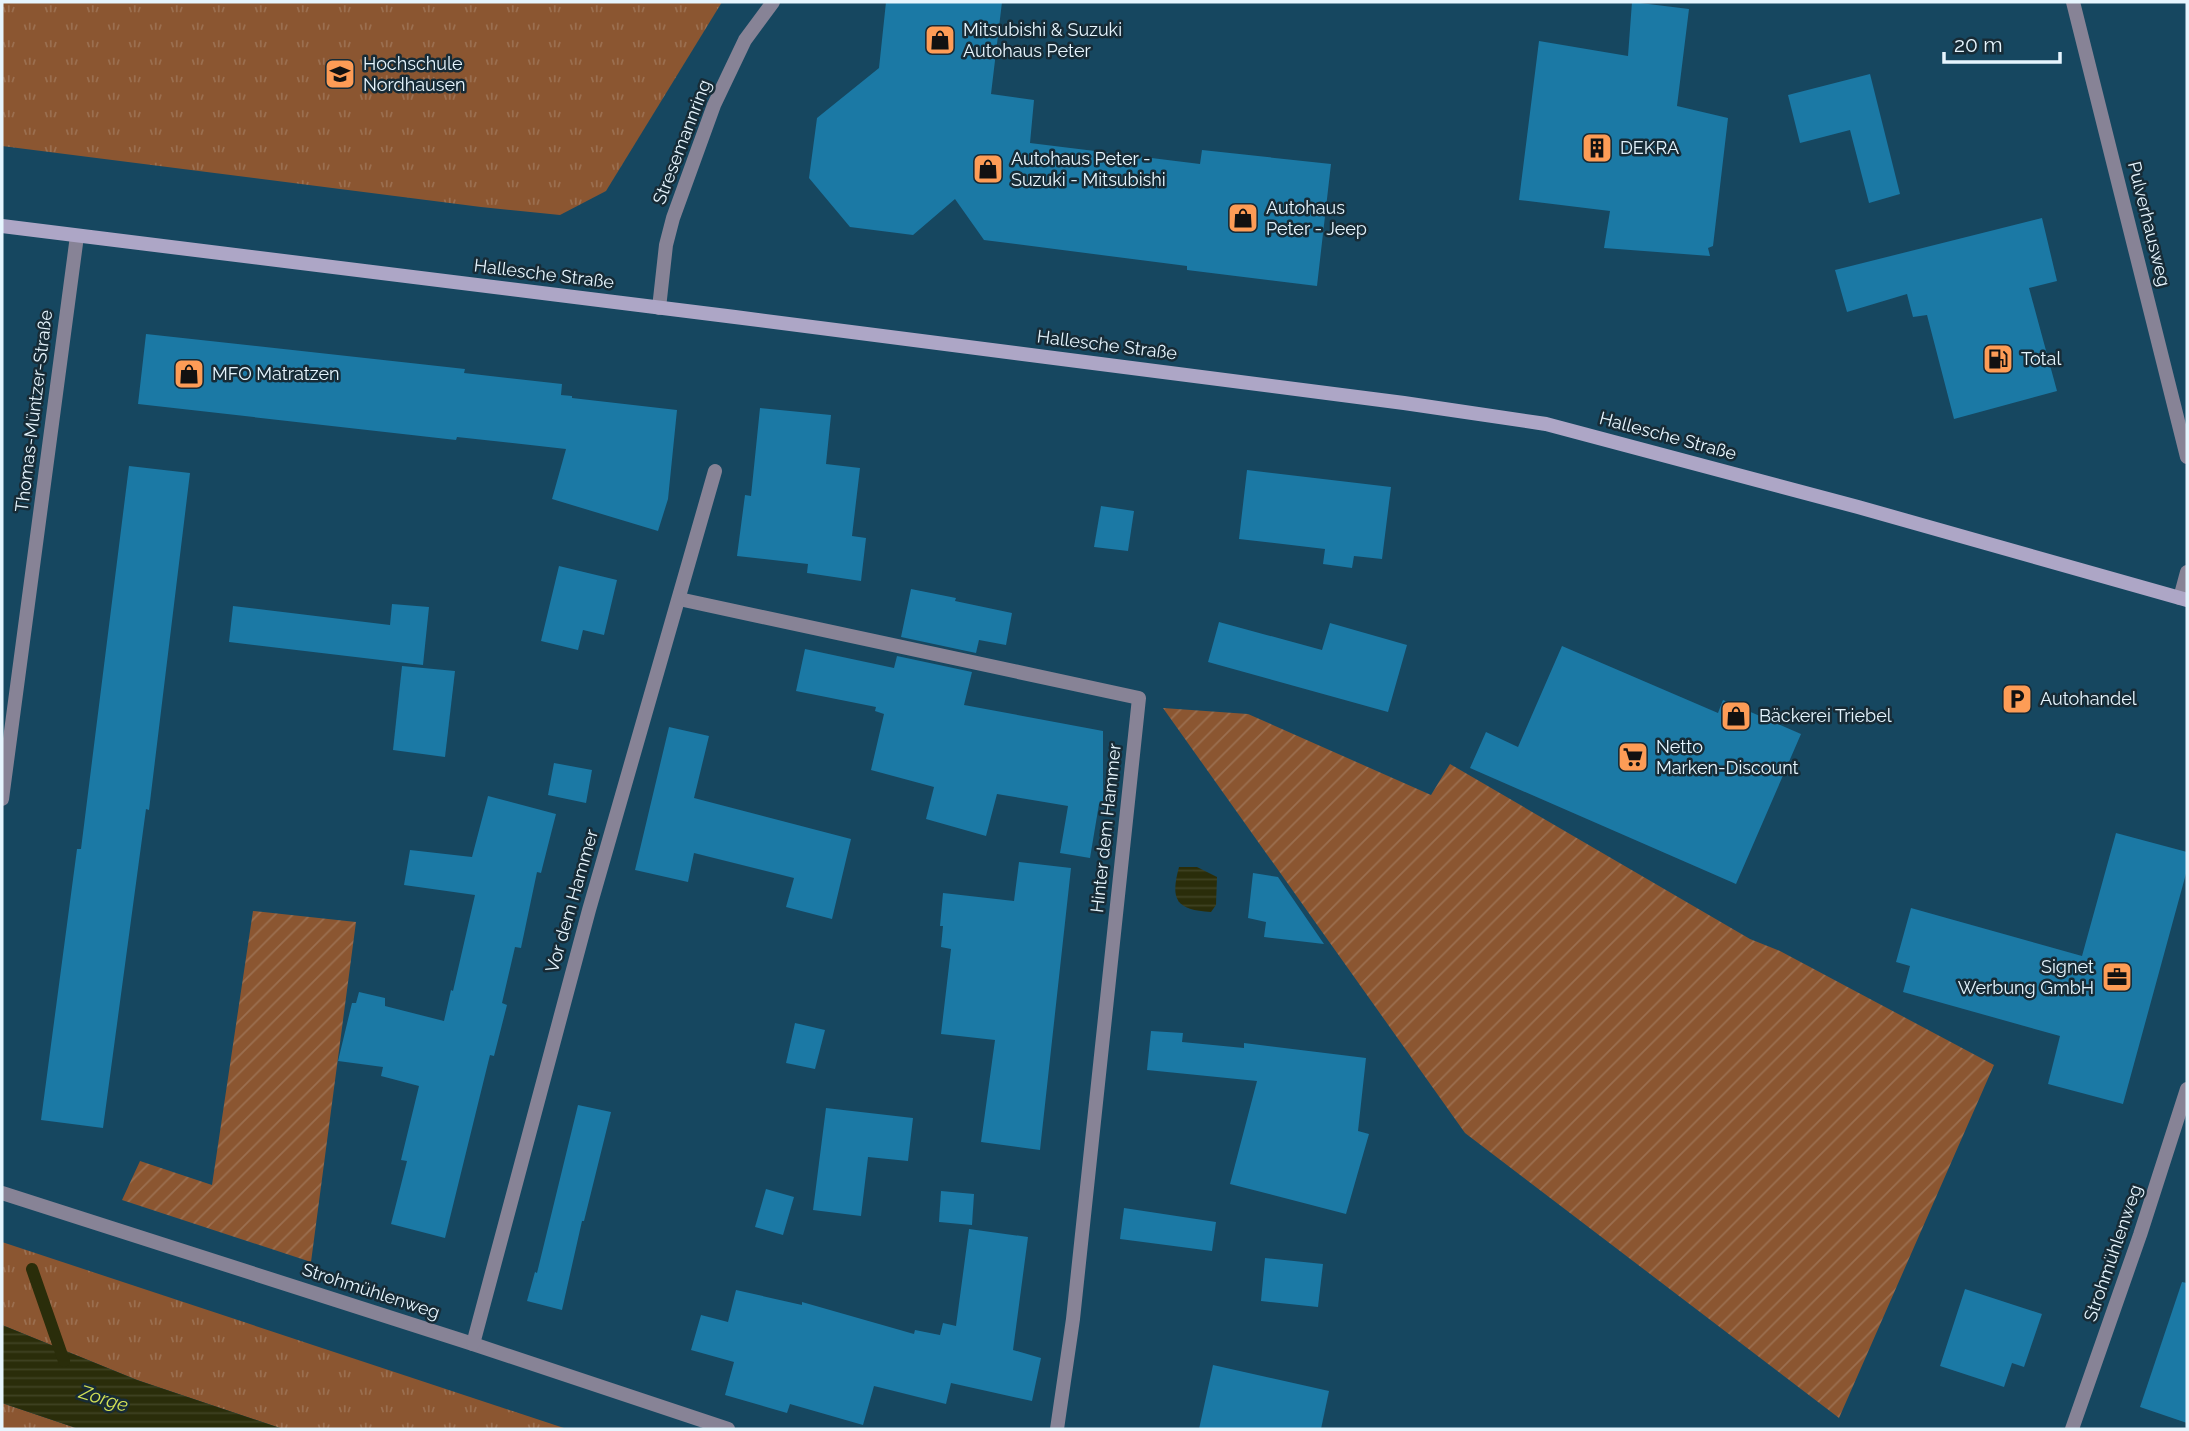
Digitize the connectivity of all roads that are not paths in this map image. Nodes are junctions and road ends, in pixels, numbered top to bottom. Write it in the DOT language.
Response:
graph roads {
  1 [pos="773,2"];
  2 [pos="2073,2"];
  3 [pos="2,226"];
  4 [pos="76,236"];
  5 [pos="660,308"];
  6 [pos="2187,457"];
  7 [pos="715,471"];
  8 [pos="2187,572"];
  9 [pos="679,599"];
  10 [pos="2184,599"];
  11 [pos="2,800"];
  12 [pos="2187,1089"];
  13 [pos="2,1193"];
  14 [pos="473,1344"];
  15 [pos="727,1429"];
  16 [pos="1057,1429"];
  17 [pos="2072,1429"];
  1 -- 5 [label="street, Stresemannring"];
  2 -- 6 [label="street, Pulverhausweg"];
  3 -- 4 [label="main road, Hallesche Straße"];
  4 -- 5 [label="main road, Hallesche Straße"];
  4 -- 11 [label="street, Thomas-Müntzer-Straße"];
  5 -- 10 [label="main road, Hallesche Straße"];
  7 -- 9 [label="street, Vor dem Hammer"];
  8 -- 10 [label="street"];
  9 -- 14 [label="street, Vor dem Hammer"];
  9 -- 16 [label="street, Hinter dem Hammer"];
  12 -- 17 [label="street, Strohmühlenweg"];
  13 -- 14 [label="street, Strohmühlenweg"];
  14 -- 15 [label="street, Strohmühlenweg"];
}
